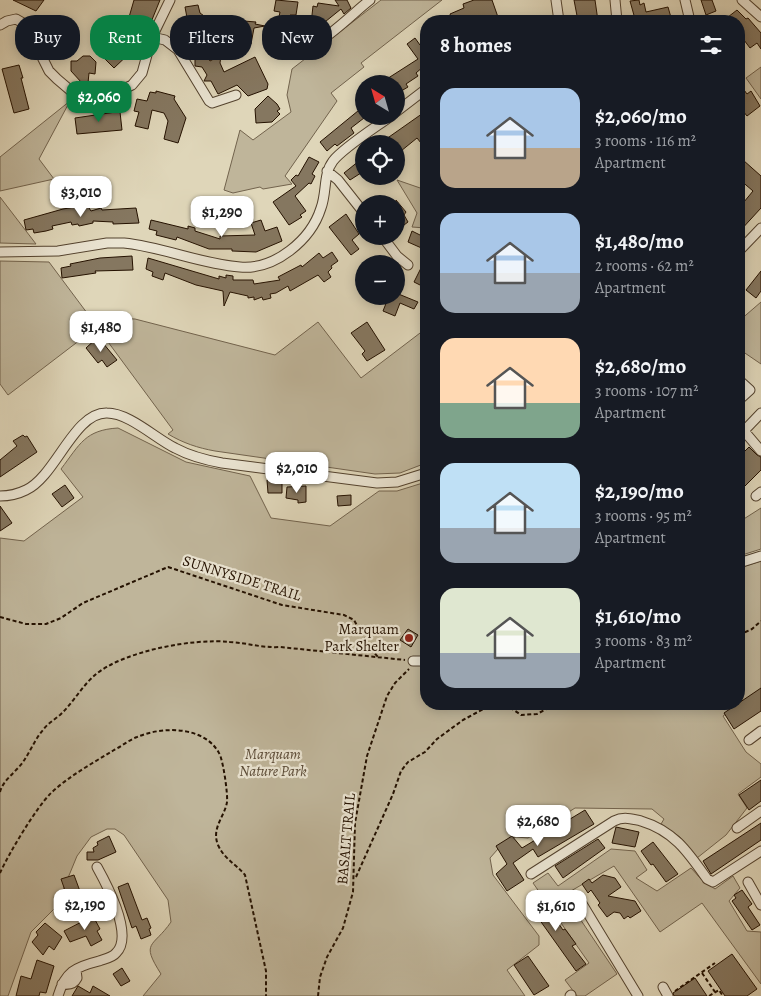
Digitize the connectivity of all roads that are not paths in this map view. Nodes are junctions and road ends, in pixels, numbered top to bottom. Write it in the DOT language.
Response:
graph roads {
  1 [pos="170,0"];
  2 [pos="370,0"];
  3 [pos="556,0"];
  4 [pos="615,0"];
  5 [pos="685,0"];
  6 [pos="742,0"];
  7 [pos="558,15"];
  8 [pos="616,15"];
  9 [pos="689,15"];
  10 [pos="761,17"];
  11 [pos="160,21"];
  12 [pos="0,25"];
  13 [pos="332,31"];
  14 [pos="160,39"];
  15 [pos="146,60"];
  16 [pos="420,94"];
  17 [pos="236,95"];
  18 [pos="405,105"];
  19 [pos="379,125"];
  20 [pos="327,171"];
  21 [pos="355,202"];
  22 [pos="761,228"];
  23 [pos="389,245"];
  24 [pos="745,245"];
  25 [pos="0,252"];
  26 [pos="408,265"];
  27 [pos="745,385"];
  28 [pos="745,395"];
  29 [pos="761,413"];
  30 [pos="745,429"];
  31 [pos="745,437"];
  32 [pos="761,451"];
  33 [pos="420,475"];
  34 [pos="0,496"];
  35 [pos="761,556"];
  36 [pos="745,561"];
  37 [pos="413,661"];
  38 [pos="420,661"];
  39 [pos="761,731"];
  40 [pos="749,740"];
  41 [pos="761,811"];
  42 [pos="737,828"];
  43 [pos="761,851"];
  44 [pos="98,867"];
  45 [pos="532,874"];
  46 [pos="748,882"];
  47 [pos="581,902"];
  48 [pos="761,905"];
  49 [pos="663,987"];
  50 [pos="670,994"];
  51 [pos="58,996"];
  52 [pos="638,996"];
  1 -- 11 [label="street"];
  2 -- 13 [label="street"];
  3 -- 7 [label="street"];
  4 -- 8 [label="street"];
  5 -- 9 [label="street"];
  6 -- 10 [label="street"];
  12 -- 15 [label="street"];
  14 -- 17 [label="street"];
  16 -- 18 [label="street"];
  19 -- 20 [label="street"];
  20 -- 21 [label="street"];
  20 -- 25 [label="street"];
  22 -- 24 [label="street"];
  23 -- 26 [label="street"];
  27 -- 28 [label="street"];
  29 -- 30 [label="street"];
  31 -- 32 [label="street"];
  33 -- 34 [label="street"];
  35 -- 36 [label="street"];
  37 -- 38 [label="street"];
  39 -- 40 [label="street"];
  41 -- 42 [label="street"];
  43 -- 45 [label="street"];
  44 -- 51 [label="street"];
  46 -- 48 [label="street"];
  47 -- 52 [label="street"];
  49 -- 50 [label="street"];
}
